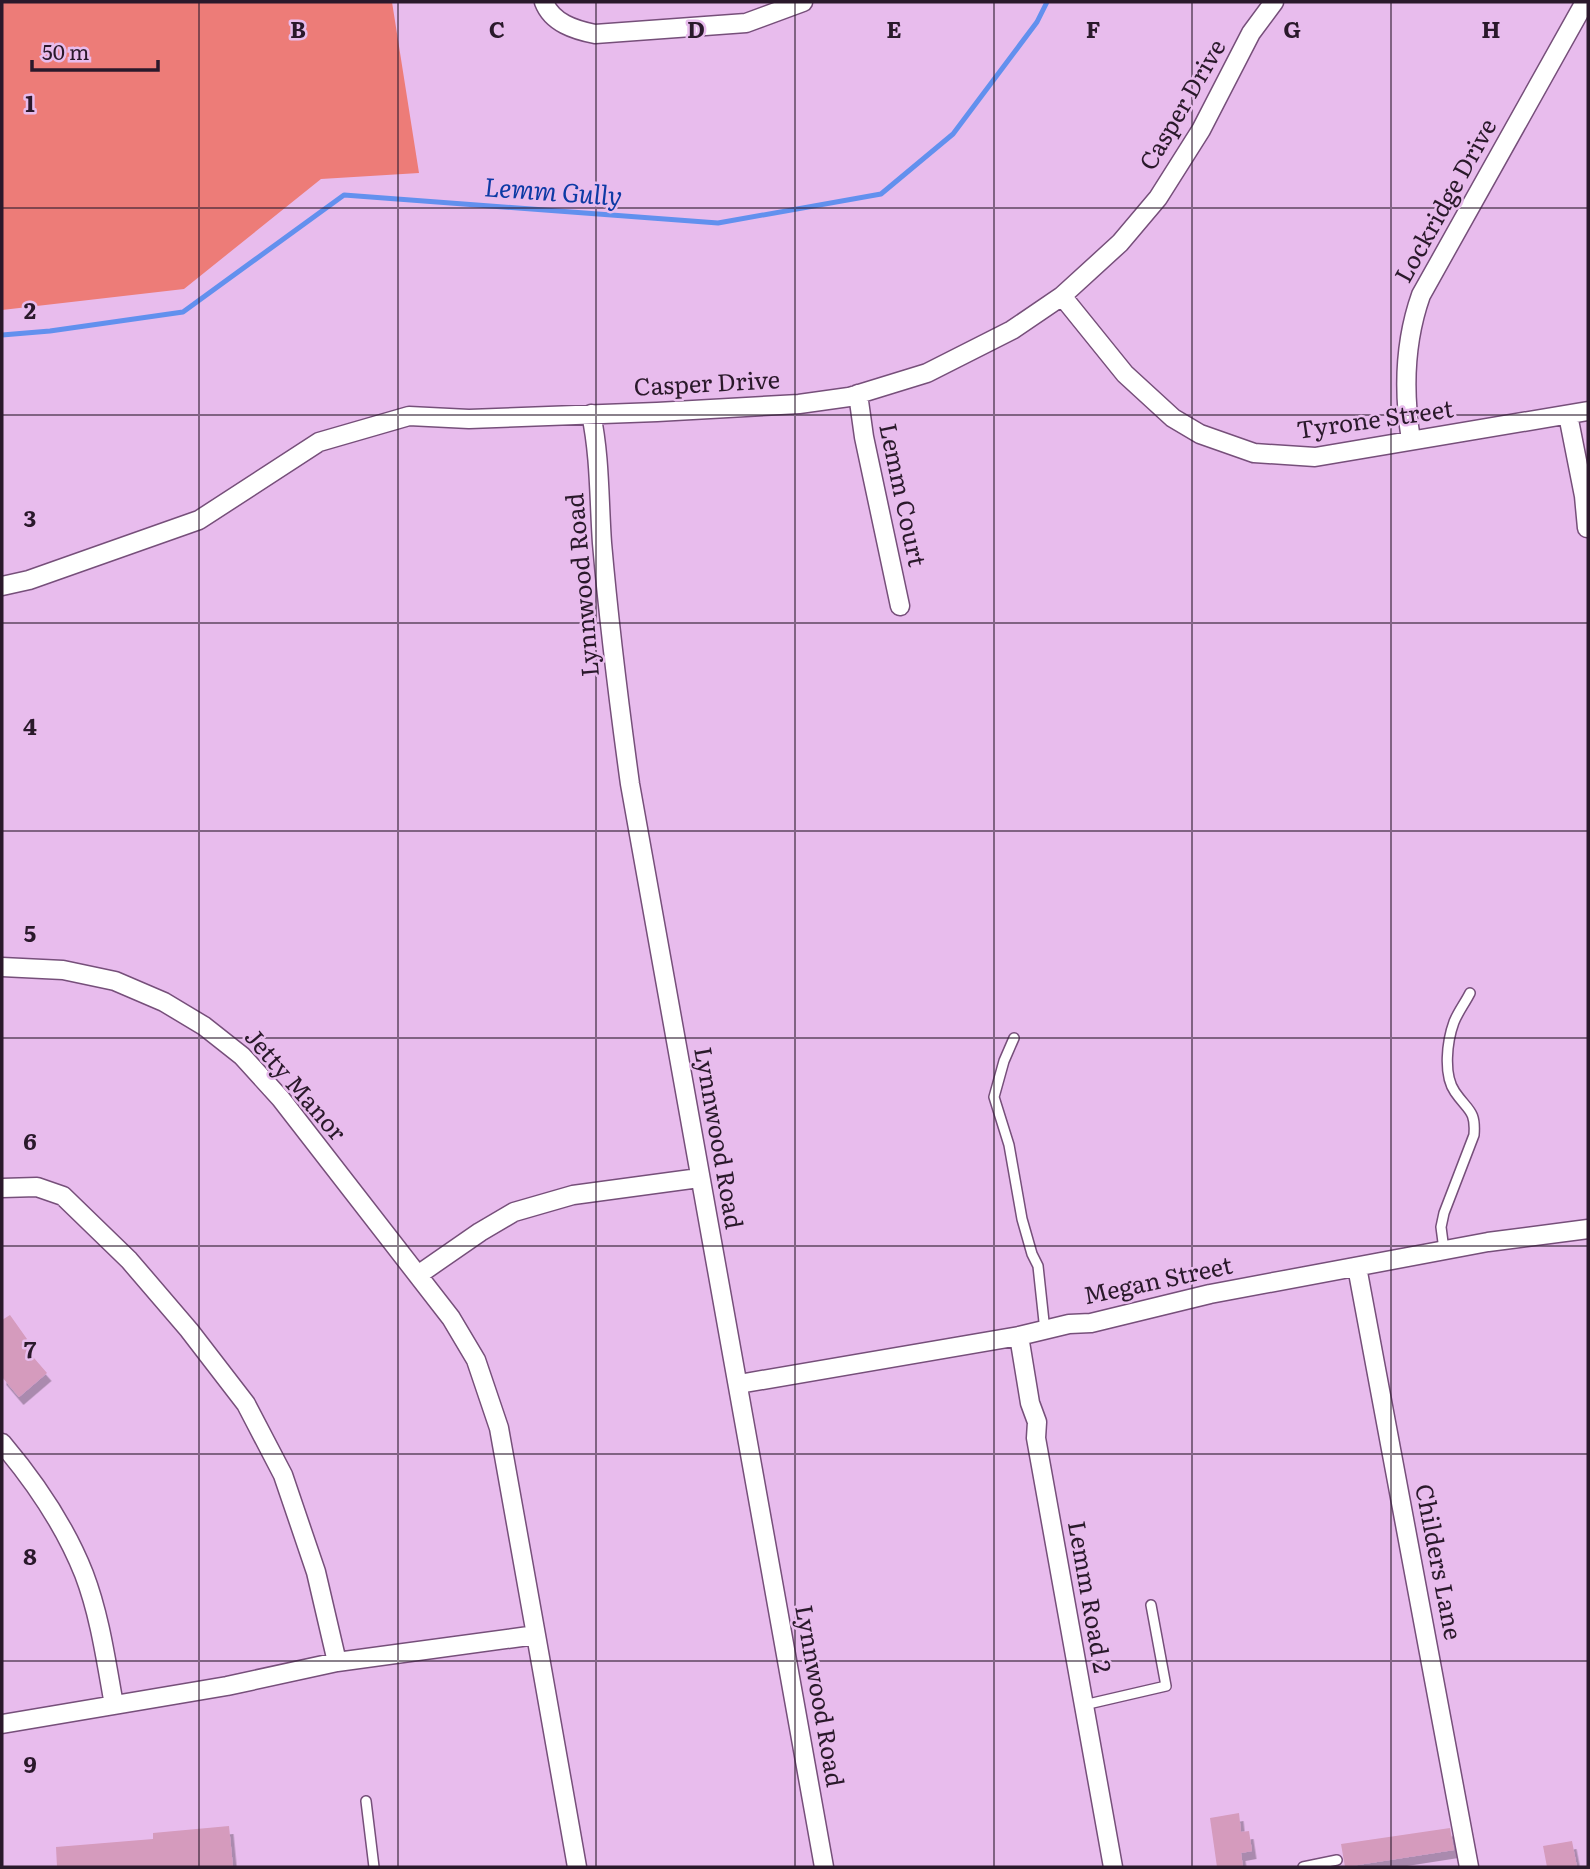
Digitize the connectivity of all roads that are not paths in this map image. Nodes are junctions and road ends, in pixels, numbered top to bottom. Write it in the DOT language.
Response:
graph roads {
  1 [pos="544,2"];
  2 [pos="803,2"];
  3 [pos="1274,2"];
  4 [pos="1585,2"];
  5 [pos="1062,296"];
  6 [pos="858,394"];
  7 [pos="1588,411"];
  8 [pos="591,414"];
  9 [pos="1568,415"];
  10 [pos="1411,440"];
  11 [pos="1587,528"];
  12 [pos="2,586"];
  13 [pos="900,606"];
  14 [pos="2,967"];
  15 [pos="1471,993"];
  16 [pos="1014,1038"];
  17 [pos="699,1178"];
  18 [pos="2,1188"];
  19 [pos="1588,1229"];
  20 [pos="1444,1251"];
  21 [pos="1357,1267"];
  22 [pos="418,1275"];
  23 [pos="1045,1331"];
  24 [pos="1019,1336"];
  25 [pos="739,1384"];
  26 [pos="2,1443"];
  27 [pos="1151,1605"];
  28 [pos="536,1635"];
  29 [pos="337,1662"];
  30 [pos="114,1705"];
  31 [pos="1084,1705"];
  32 [pos="2,1724"];
  33 [pos="366,1801"];
  34 [pos="1337,1860"];
  35 [pos="374,1867"];
  36 [pos="577,1867"];
  37 [pos="824,1867"];
  38 [pos="1113,1867"];
  39 [pos="1303,1867"];
  40 [pos="1469,1867"];
  1 -- 2 [label="street"];
  3 -- 5 [label="street, Casper Drive"];
  4 -- 10 [label="street, Lockridge Drive"];
  5 -- 6 [label="street, Casper Drive"];
  5 -- 10 [label="street, Tyrone Street"];
  6 -- 8 [label="street, Casper Drive"];
  6 -- 13 [label="street, Lemm Court"];
  7 -- 9 [label="street, Tyrone Street"];
  8 -- 12 [label="street, Casper Drive"];
  8 -- 17 [label="street, Lynnwood Road"];
  9 -- 10 [label="street, Tyrone Street"];
  9 -- 11 [label="street"];
  14 -- 22 [label="street, Jetty Manor"];
  15 -- 20 [label="lane"];
  16 -- 23 [label="lane"];
  17 -- 22 [label="street"];
  17 -- 25 [label="street, Lynnwood Road"];
  18 -- 29 [label="street"];
  19 -- 20 [label="street, Megan Street"];
  20 -- 21 [label="street, Megan Street"];
  21 -- 23 [label="street, Megan Street"];
  21 -- 40 [label="street, Childers Lane"];
  22 -- 28 [label="street, Jetty Manor"];
  23 -- 24 [label="street, Megan Street"];
  24 -- 25 [label="street, Megan Street"];
  24 -- 31 [label="street, Lemm Road 2"];
  25 -- 37 [label="street, Lynnwood Road"];
  26 -- 30 [label="street"];
  27 -- 31 [label="lane"];
  28 -- 29 [label="street"];
  28 -- 36 [label="street, Jetty Manor"];
  29 -- 30 [label="street"];
  30 -- 32 [label="street"];
  31 -- 38 [label="street, Lemm Road 2"];
  33 -- 35 [label="lane"];
  34 -- 39 [label="lane"];
}
